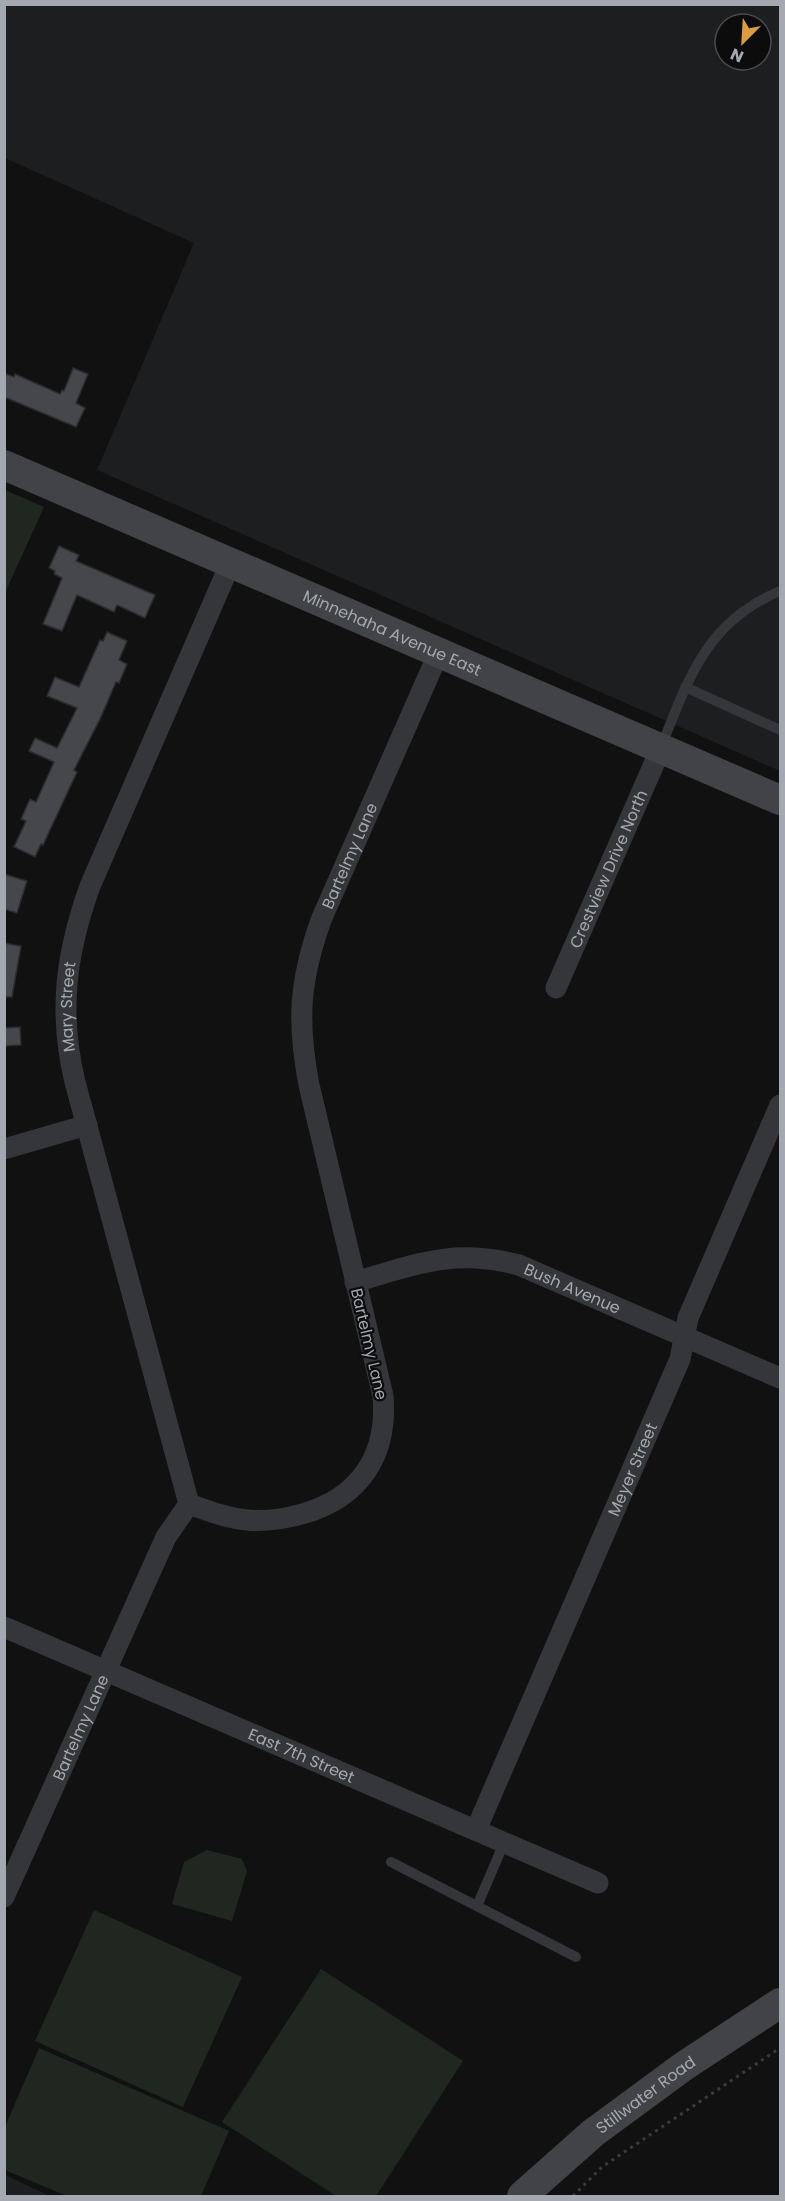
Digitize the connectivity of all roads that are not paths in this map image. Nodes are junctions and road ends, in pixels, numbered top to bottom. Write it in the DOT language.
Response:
graph roads {
  1 [pos="4,465"];
  2 [pos="231,562"];
  3 [pos="780,591"];
  4 [pos="439,652"];
  5 [pos="685,687"];
  6 [pos="780,730"];
  7 [pos="660,748"];
  8 [pos="780,800"];
  9 [pos="556,988"];
  10 [pos="780,1105"];
  11 [pos="87,1125"];
  12 [pos="4,1149"];
  13 [pos="355,1282"];
  14 [pos="685,1337"];
  15 [pos="780,1378"];
  16 [pos="189,1504"];
  17 [pos="4,1627"];
  18 [pos="107,1672"];
  19 [pos="476,1830"];
  20 [pos="504,1843"];
  21 [pos="391,1862"];
  22 [pos="598,1883"];
  23 [pos="4,1897"];
  24 [pos="477,1906"];
  25 [pos="576,1957"];
  26 [pos="780,2003"];
  27 [pos="522,2196"];
  1 -- 2 [label="main road, Minnehaha Avenue East"];
  2 -- 4 [label="main road, Minnehaha Avenue East"];
  2 -- 11 [label="street, Mary Street"];
  3 -- 5 [label="lane"];
  4 -- 7 [label="main road, Minnehaha Avenue East"];
  4 -- 13 [label="street, Bartelmy Lane"];
  5 -- 6 [label="lane"];
  5 -- 7 [label="lane"];
  7 -- 8 [label="main road, Minnehaha Avenue East"];
  7 -- 9 [label="street, Crestview Drive North"];
  10 -- 14 [label="street, Meyer Street"];
  11 -- 12 [label="street"];
  11 -- 16 [label="street, Mary Street"];
  13 -- 14 [label="street, Bush Avenue"];
  13 -- 16 [label="street, Bartelmy Lane"];
  14 -- 15 [label="street, Bush Avenue"];
  14 -- 19 [label="street, Meyer Street"];
  16 -- 18 [label="street, Bartelmy Lane"];
  17 -- 18 [label="street, East 7th Street"];
  18 -- 19 [label="street, East 7th Street"];
  18 -- 23 [label="street, Bartelmy Lane"];
  19 -- 20 [label="street, East 7th Street"];
  20 -- 22 [label="street, East 7th Street"];
  20 -- 24 [label="lane"];
  21 -- 24 [label="lane"];
  24 -- 25 [label="lane"];
  26 -- 27 [label="main road, Stillwater Road"];
}
